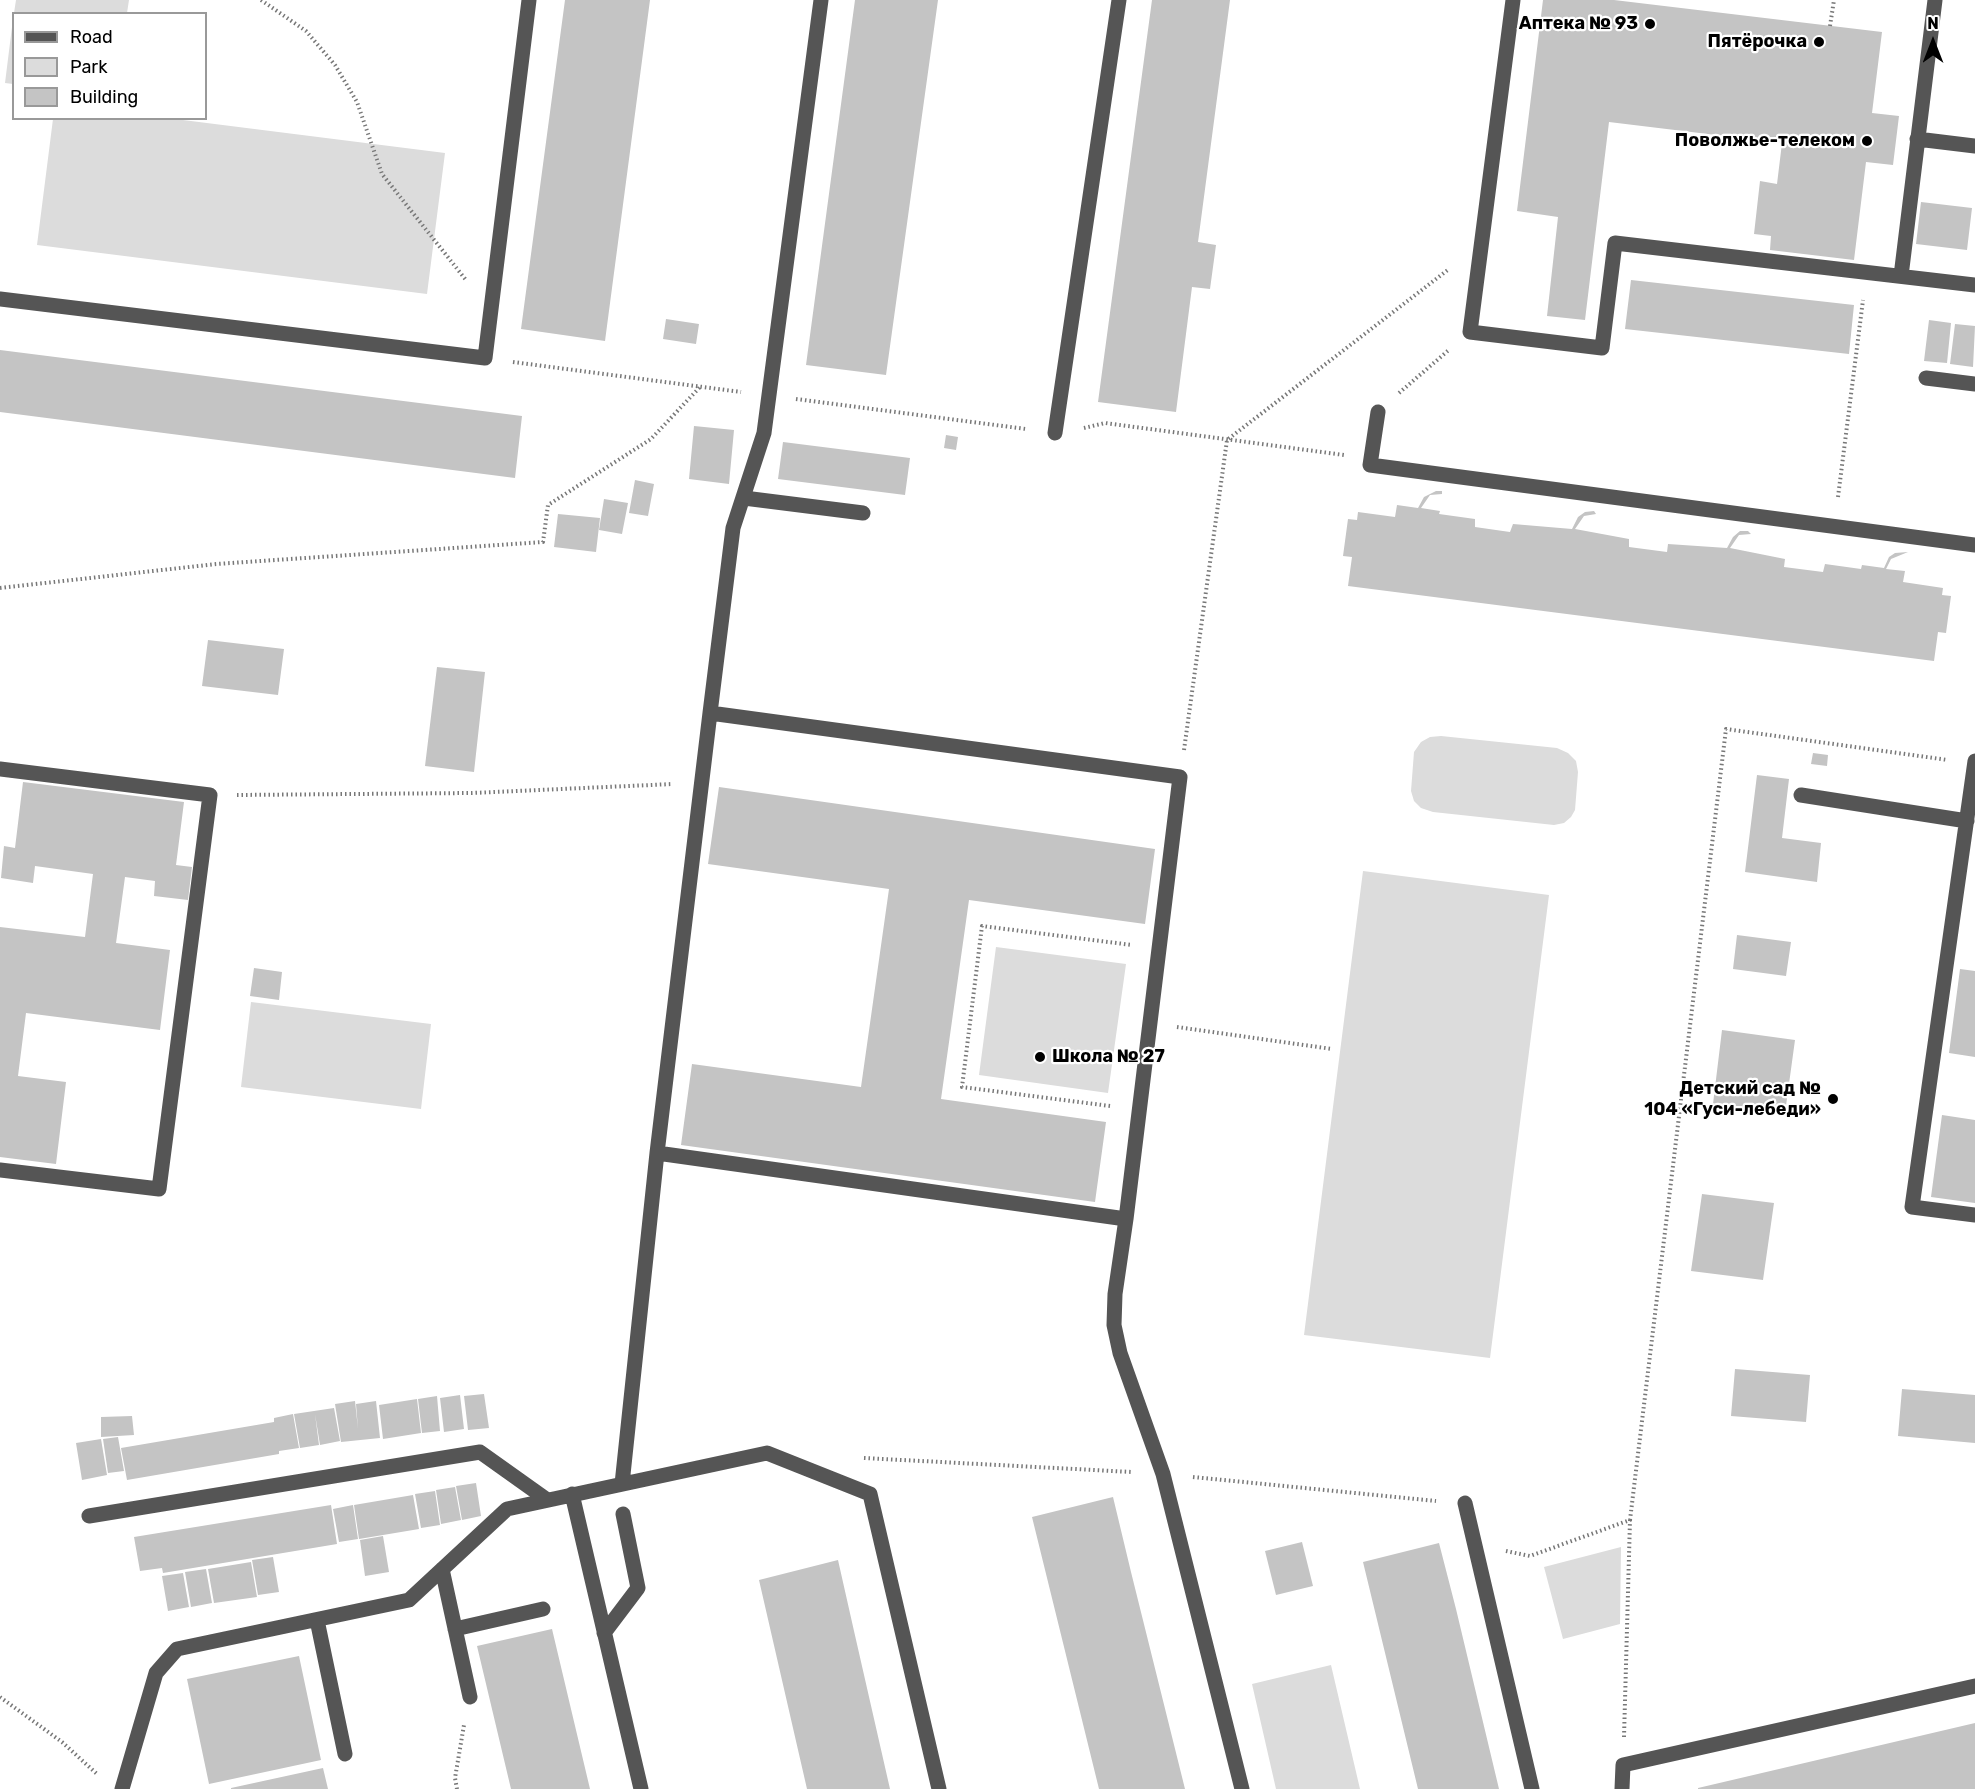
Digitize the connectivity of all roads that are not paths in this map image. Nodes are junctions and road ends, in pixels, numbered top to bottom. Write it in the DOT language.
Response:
graph roads {
  1 [pos="529,0"];
  2 [pos="821,0"];
  3 [pos="1119,0"];
  4 [pos="1513,0"];
  5 [pos="1935,0"];
  6 [pos="1917,139"];
  7 [pos="1975,146"];
  8 [pos="1901,276"];
  9 [pos="1975,285"];
  10 [pos="0,299"];
  11 [pos="1926,378"];
  12 [pos="1975,384"];
  13 [pos="1377,412"];
  14 [pos="1056,433"];
  15 [pos="744,498"];
  16 [pos="863,513"];
  17 [pos="1975,545"];
  18 [pos="710,713"];
  19 [pos="1975,763"];
  20 [pos="0,769"];
  21 [pos="1801,795"];
  22 [pos="1972,803"];
  23 [pos="1967,821"];
  24 [pos="657,1154"];
  25 [pos="0,1170"];
  26 [pos="1975,1215"];
  27 [pos="1126,1219"];
  28 [pos="622,1484"];
  29 [pos="572,1494"];
  30 [pos="546,1499"];
  31 [pos="1466,1503"];
  32 [pos="623,1514"];
  33 [pos="89,1516"];
  34 [pos="442,1569"];
  35 [pos="543,1609"];
  36 [pos="317,1620"];
  37 [pos="455,1629"];
  38 [pos="604,1633"];
  39 [pos="1975,1686"];
  40 [pos="470,1697"];
  41 [pos="345,1755"];
  42 [pos="122,1789"];
  43 [pos="641,1789"];
  44 [pos="939,1789"];
  45 [pos="1242,1789"];
  46 [pos="1532,1789"];
  47 [pos="1622,1789"];
  1 -- 10 [label="lane"];
  2 -- 15 [label="lane"];
  3 -- 14 [label="lane"];
  4 -- 8 [label="lane"];
  5 -- 6 [label="lane"];
  6 -- 7 [label="lane"];
  6 -- 8 [label="lane"];
  8 -- 9 [label="lane"];
  11 -- 12 [label="lane"];
  13 -- 17 [label="lane"];
  15 -- 16 [label="lane"];
  15 -- 18 [label="lane"];
  18 -- 24 [label="lane"];
  18 -- 27 [label="lane"];
  19 -- 22 [label="lane"];
  20 -- 25 [label="lane"];
  21 -- 23 [label="lane"];
  22 -- 23 [label="lane"];
  23 -- 26 [label="lane"];
  24 -- 27 [label="lane"];
  24 -- 28 [label="lane"];
  27 -- 45 [label="lane"];
  28 -- 29 [label="lane"];
  28 -- 44 [label="lane"];
  29 -- 30 [label="lane"];
  29 -- 38 [label="lane"];
  30 -- 33 [label="lane"];
  30 -- 34 [label="lane"];
  31 -- 46 [label="lane"];
  32 -- 38 [label="lane"];
  34 -- 36 [label="lane"];
  34 -- 37 [label="lane"];
  35 -- 37 [label="lane"];
  36 -- 41 [label="lane"];
  36 -- 42 [label="lane"];
  37 -- 40 [label="lane"];
  38 -- 43 [label="lane"];
  39 -- 47 [label="lane"];
}
